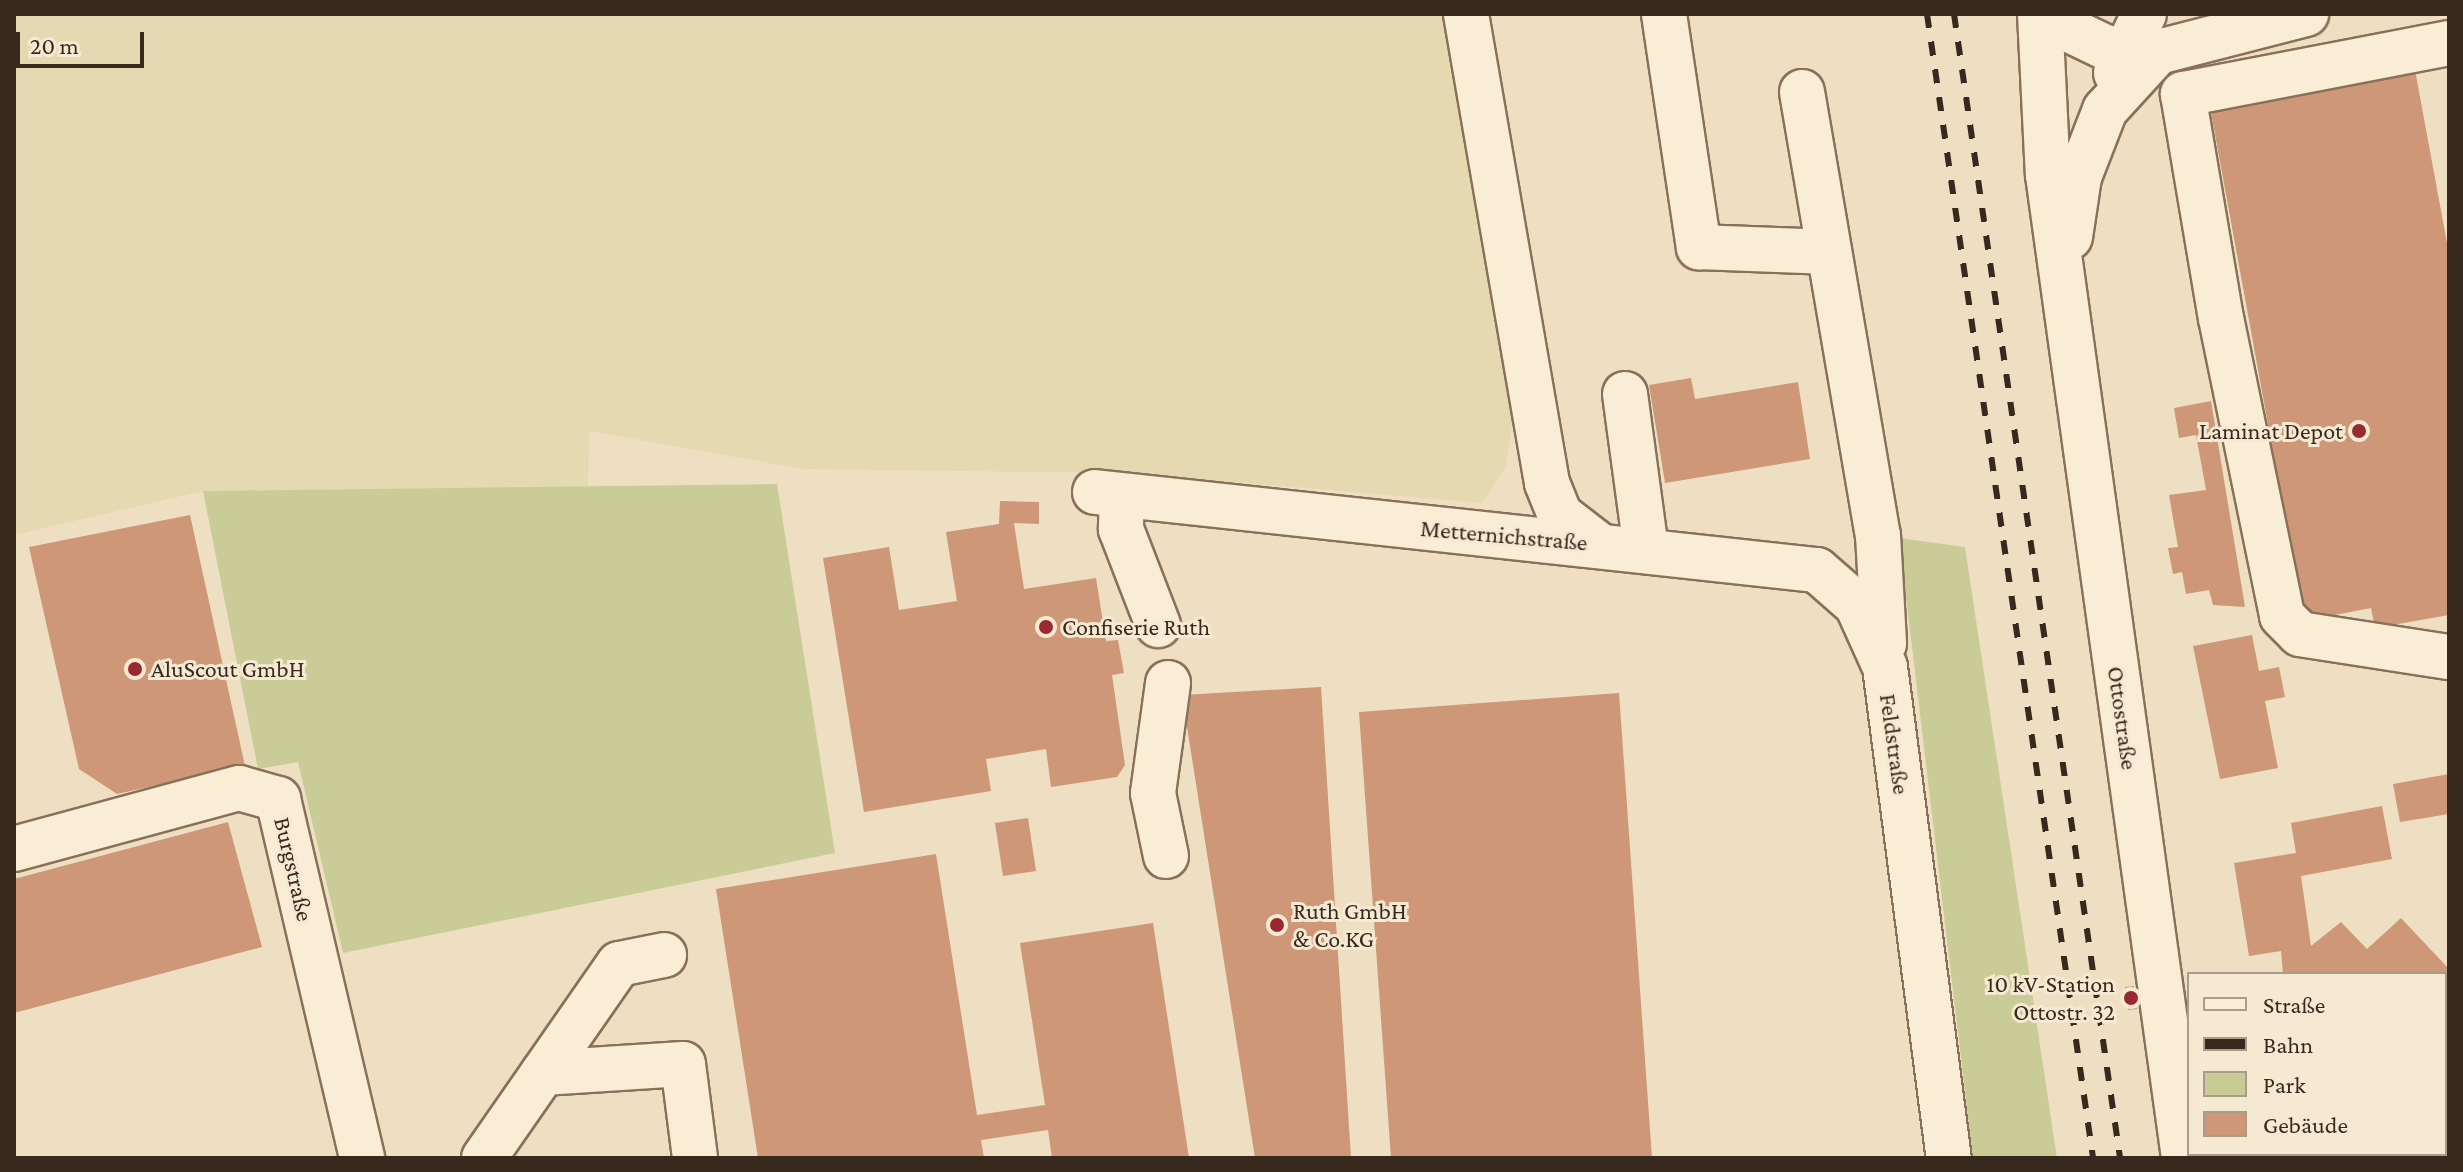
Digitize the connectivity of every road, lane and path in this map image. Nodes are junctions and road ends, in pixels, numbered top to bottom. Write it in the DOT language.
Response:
graph roads {
  1 [pos="1466,14"];
  2 [pos="1664,14"];
  3 [pos="2040,14"];
  4 [pos="2294,15"];
  5 [pos="2075,21"];
  6 [pos="2142,38"];
  7 [pos="2449,43"];
  8 [pos="1802,92"];
  9 [pos="2045,94"];
  10 [pos="1829,252"];
  11 [pos="2063,279"];
  12 [pos="1625,394"];
  13 [pos="1599,545"];
  14 [pos="1646,550"];
  15 [pos="1158,625"];
  16 [pos="2449,657"];
  17 [pos="1885,667"];
  18 [pos="1168,683"];
  19 [pos="14,849"];
  20 [pos="1166,856"];
  21 [pos="664,955"];
  22 [pos="543,1073"];
  23 [pos="362,1158"];
  24 [pos="484,1158"];
  25 [pos="695,1158"];
  26 [pos="1949,1158"];
  27 [pos="2184,1158"];
  1 -- 13 [label="street, Metternichstraße"];
  2 -- 10 [label="street"];
  3 -- 9 [label="street, Ottostraße"];
  4 -- 6 [label="street"];
  5 -- 6 [label="street"];
  5 -- 9 [label="street"];
  6 -- 11 [label="street, Ottostraße"];
  7 -- 16 [label="street"];
  8 -- 10 [label="street"];
  9 -- 11 [label="street, Ottostraße"];
  10 -- 17 [label="street"];
  11 -- 27 [label="street, Ottostraße"];
  12 -- 14 [label="street"];
  13 -- 14 [label="street, Feldstraße"];
  13 -- 15 [label="street, Metternichstraße"];
  14 -- 17 [label="street, Feldstraße"];
  17 -- 26 [label="street, Feldstraße"];
  18 -- 20 [label="street"];
  19 -- 23 [label="street, Burgstraße"];
  21 -- 22 [label="street"];
  22 -- 24 [label="street"];
  22 -- 25 [label="street"];
}
